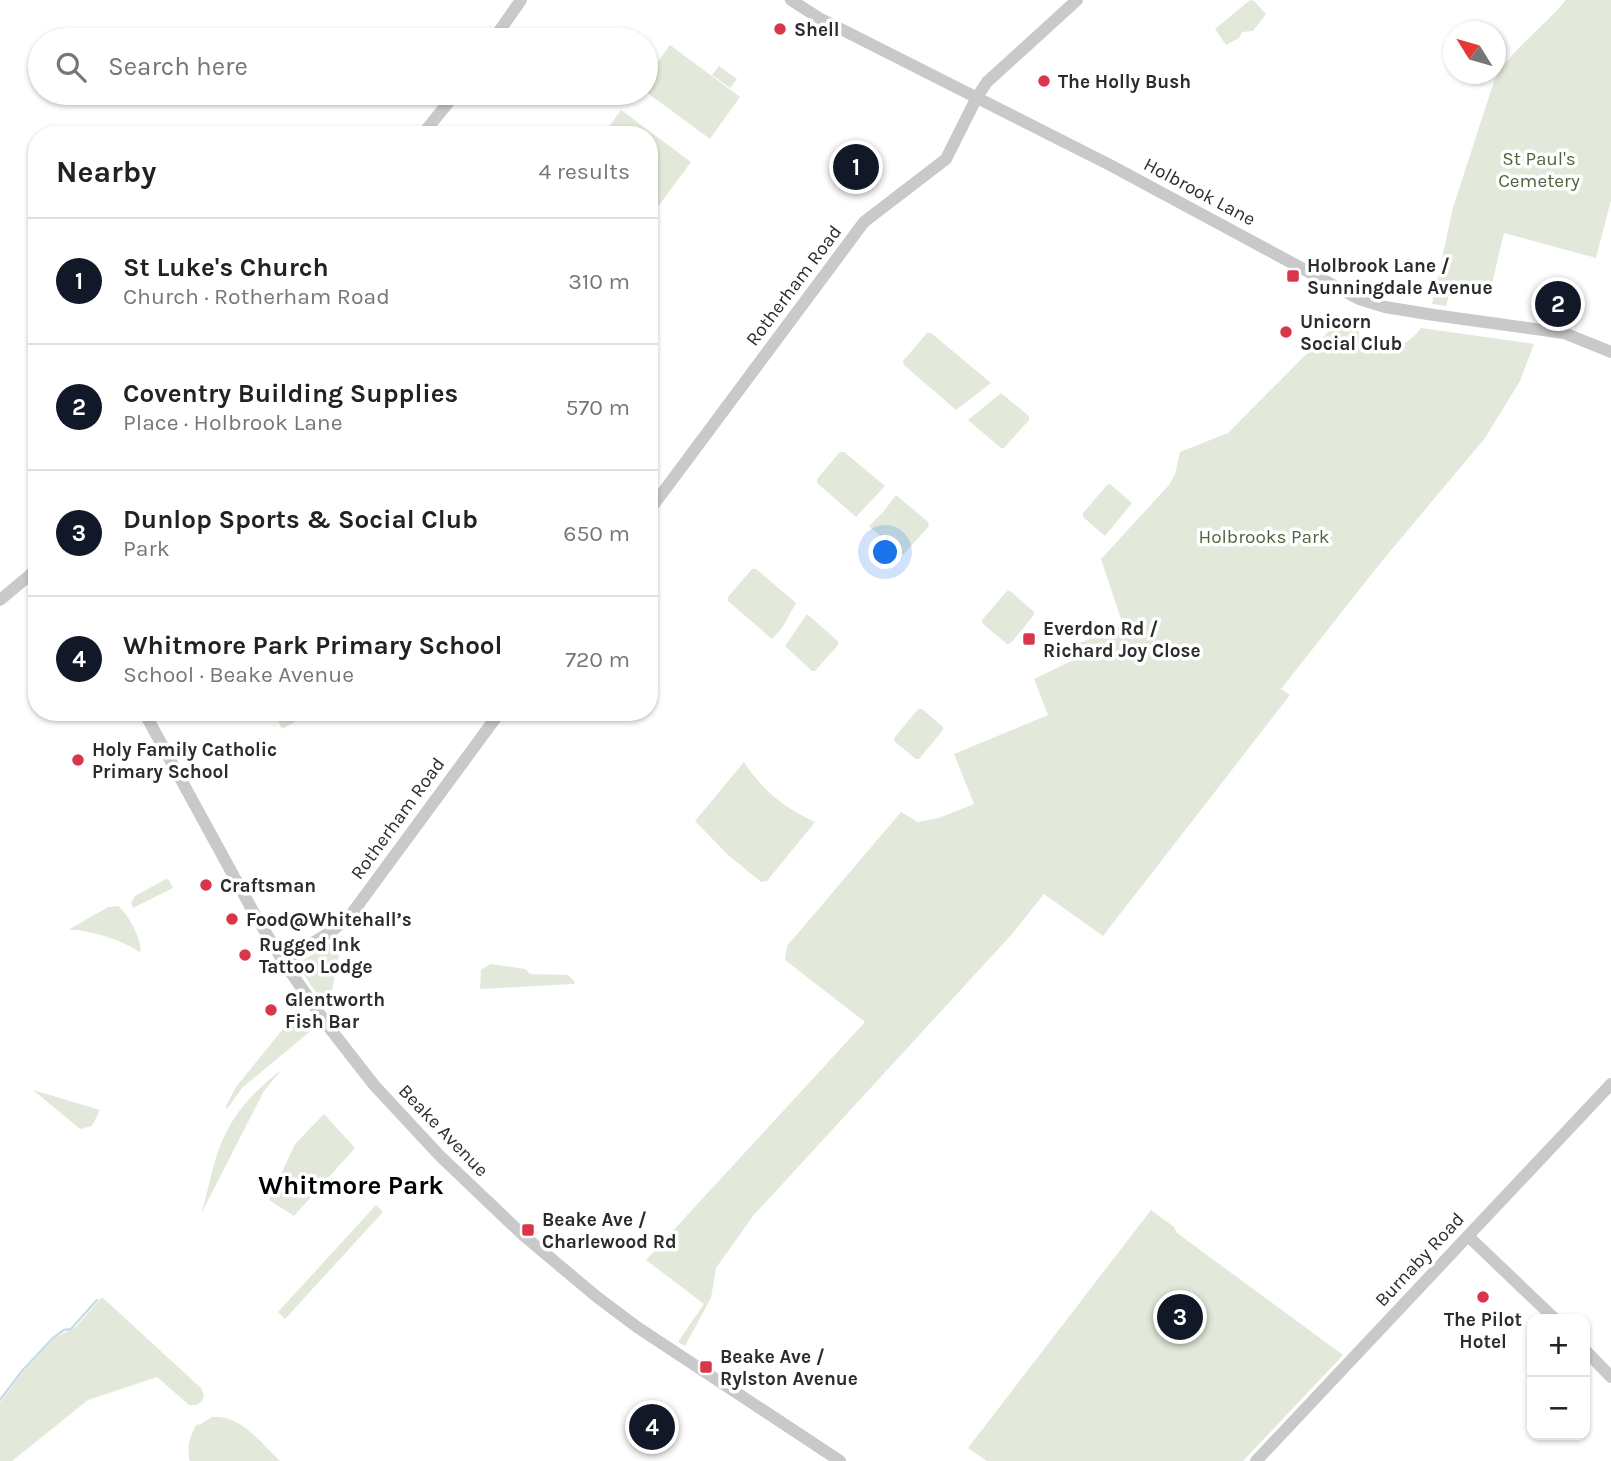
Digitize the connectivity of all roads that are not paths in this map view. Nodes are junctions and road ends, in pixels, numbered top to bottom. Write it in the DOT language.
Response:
graph roads {
  1 [pos="521,0"];
  2 [pos="791,0"];
  3 [pos="1077,0"];
  4 [pos="502,28"];
  5 [pos="977,97"];
  6 [pos="446,105"];
  7 [pos="429,126"];
  8 [pos="1611,352"];
  9 [pos="658,499"];
  10 [pos="28,576"];
  11 [pos="2,598"];
  12 [pos="149,721"];
  13 [pos="493,721"];
  14 [pos="283,961"];
  15 [pos="1611,1084"];
  16 [pos="1468,1236"];
  17 [pos="1550,1314"];
  18 [pos="1590,1355"];
  19 [pos="1611,1377"];
  20 [pos="840,1461"];
  21 [pos="1256,1461"];
  1 -- 4 [label="street"];
  2 -- 5 [label="street, Holbrook Lane"];
  3 -- 5 [label="street, Rotherham Road"];
  5 -- 8 [label="street, Holbrook Lane"];
  5 -- 9 [label="street, Rotherham Road"];
  6 -- 7 [label="street"];
  10 -- 11 [label="street"];
  12 -- 14 [label="street, Beake Avenue"];
  13 -- 14 [label="street, Rotherham Road"];
  14 -- 20 [label="street, Beake Avenue"];
  15 -- 16 [label="street, Burnaby Road"];
  16 -- 17 [label="street"];
  16 -- 21 [label="street, Burnaby Road"];
  18 -- 19 [label="street"];
}
